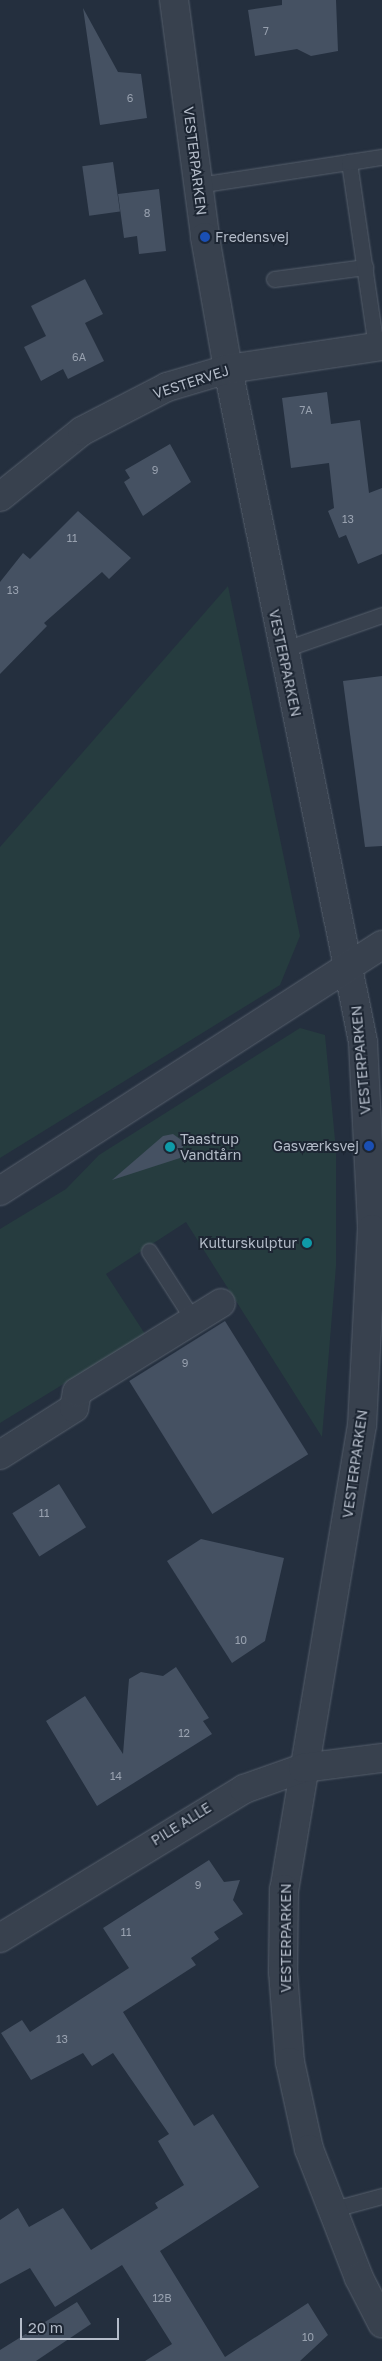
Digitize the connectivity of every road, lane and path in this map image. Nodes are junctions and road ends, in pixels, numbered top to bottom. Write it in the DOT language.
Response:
graph roads {
  1 [pos="174,0"];
  2 [pos="382,157"];
  3 [pos="349,162"];
  4 [pos="198,185"];
  5 [pos="365,267"];
  6 [pos="274,279"];
  7 [pos="379,346"];
  8 [pos="228,369"];
  9 [pos="0,497"];
  10 [pos="382,614"];
  11 [pos="282,650"];
  12 [pos="382,945"];
  13 [pos="350,965"];
  14 [pos="0,1191"];
  15 [pos="377,1229"];
  16 [pos="149,1251"];
  17 [pos="222,1303"];
  18 [pos="194,1322"];
  19 [pos="0,1455"];
  20 [pos="382,1758"];
  21 [pos="302,1768"];
  22 [pos="0,1938"];
  23 [pos="382,2196"];
  24 [pos="330,2210"];
  25 [pos="382,2323"];
  1 -- 4 [label="street, VESTERPARKEN"];
  2 -- 3 [label="lane"];
  3 -- 4 [label="lane"];
  3 -- 5 [label="lane"];
  4 -- 8 [label="street, VESTERPARKEN"];
  5 -- 6 [label="lane"];
  5 -- 7 [label="lane"];
  7 -- 8 [label="street, VESTERVEJ"];
  8 -- 9 [label="street, VESTERVEJ"];
  8 -- 11 [label="street, VESTERPARKEN"];
  10 -- 11 [label="lane"];
  11 -- 13 [label="street, VESTERPARKEN"];
  12 -- 13 [label="street"];
  13 -- 14 [label="street"];
  13 -- 15 [label="street, VESTERPARKEN"];
  15 -- 21 [label="street, VESTERPARKEN"];
  16 -- 18 [label="lane"];
  17 -- 18 [label="street"];
  18 -- 19 [label="street"];
  20 -- 21 [label="street, PILE ALLE"];
  21 -- 22 [label="street, PILE ALLE"];
  21 -- 24 [label="street, VESTERPARKEN"];
  23 -- 24 [label="lane"];
  24 -- 25 [label="street, VESTERPARKEN"];
}
